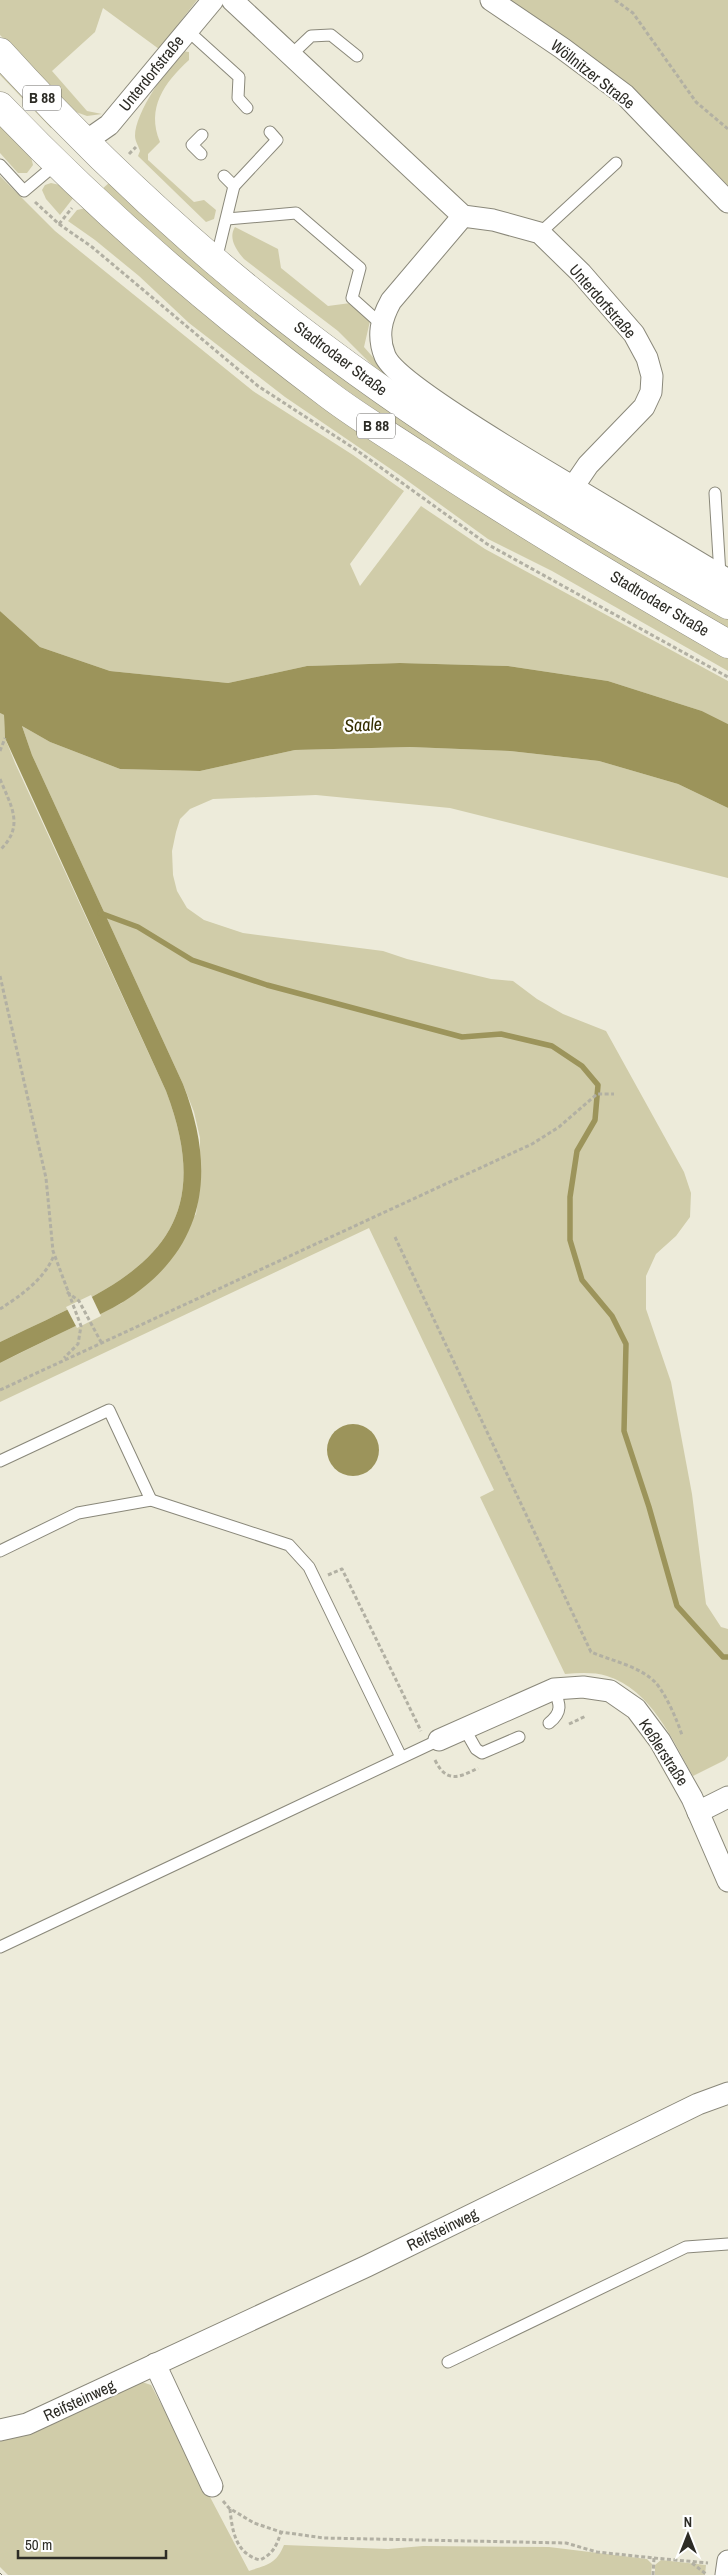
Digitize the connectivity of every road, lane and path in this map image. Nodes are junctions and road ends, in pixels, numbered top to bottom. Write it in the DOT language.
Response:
graph roads {
  1 [pos="213,0"];
  2 [pos="232,0"];
  3 [pos="491,0"];
  4 [pos="615,0"];
  5 [pos="187,30"];
  6 [pos="0,52"];
  7 [pos="290,56"];
  8 [pos="357,56"];
  9 [pos="0,106"];
  10 [pos="247,108"];
  11 [pos="728,130"];
  12 [pos="270,132"];
  13 [pos="202,135"];
  14 [pos="86,142"];
  15 [pos="201,154"];
  16 [pos="56,164"];
  17 [pos="616,164"];
  18 [pos="0,165"];
  19 [pos="224,176"];
  20 [pos="234,186"];
  21 [pos="728,202"];
  22 [pos="463,216"];
  23 [pos="227,219"];
  24 [pos="540,234"];
  25 [pos="216,262"];
  26 [pos="381,324"];
  27 [pos="573,487"];
  28 [pos="715,493"];
  29 [pos="725,573"];
  30 [pos="728,605"];
  31 [pos="728,644"];
  32 [pos="5,738"];
  33 [pos="0,751"];
  34 [pos="0,779"];
  35 [pos="0,850"];
  36 [pos="0,976"];
  37 [pos="614,1094"];
  38 [pos="395,1237"];
  39 [pos="54,1255"];
  40 [pos="67,1292"];
  41 [pos="0,1309"];
  42 [pos="102,1342"];
  43 [pos="61,1361"];
  44 [pos="0,1390"];
  45 [pos="0,1462"];
  46 [pos="150,1500"];
  47 [pos="0,1552"];
  48 [pos="316,1580"];
  49 [pos="554,1689"];
  50 [pos="586,1716"];
  51 [pos="549,1723"];
  52 [pos="464,1728"];
  53 [pos="561,1728"];
  54 [pos="519,1737"];
  55 [pos="433,1742"];
  56 [pos="401,1757"];
  57 [pos="485,1765"];
  58 [pos="681,1775"];
  59 [pos="728,1797"];
  60 [pos="698,1812"];
  61 [pos="728,1881"];
  62 [pos="0,1947"];
  63 [pos="728,2093"];
  64 [pos="728,2244"];
  65 [pos="448,2362"];
  66 [pos="156,2364"];
  67 [pos="0,2430"];
  68 [pos="212,2486"];
  69 [pos="230,2508"];
  70 [pos="281,2532"];
  71 [pos="654,2558"];
  72 [pos="689,2561"];
  73 [pos="723,2567"];
  74 [pos="653,2575"];
  75 [pos="708,2575"];
  1 -- 5 [label="street, Unterdorfstraße"];
  2 -- 7 [label="street"];
  3 -- 21 [label="street, Wöllnitzer Straße"];
  4 -- 11 [label="path"];
  5 -- 10 [label="lane"];
  5 -- 14 [label="street, Unterdorfstraße"];
  6 -- 14 [label="main road, Stadtrodaer Straße / B 88"];
  7 -- 8 [label="lane"];
  7 -- 22 [label="street"];
  9 -- 16 [label="main road, Stadtrodaer Straße / B 88"];
  12 -- 20 [label="lane"];
  13 -- 15 [label="lane"];
  14 -- 16 [label="main road"];
  14 -- 25 [label="main road, Stadtrodaer Straße / B 88"];
  16 -- 18 [label="lane"];
  16 -- 31 [label="main road, Stadtrodaer Straße / B 88"];
  17 -- 24 [label="lane"];
  19 -- 20 [label="lane"];
  20 -- 23 [label="lane"];
  22 -- 24 [label="street, Unterdorfstraße"];
  22 -- 26 [label="street"];
  23 -- 25 [label="lane"];
  23 -- 26 [label="lane"];
  24 -- 27 [label="street, Unterdorfstraße"];
  25 -- 30 [label="main road, Stadtrodaer Straße / B 88"];
  26 -- 27 [label="street"];
  27 -- 29 [label="street"];
  28 -- 29 [label="lane"];
  32 -- 33 [label="path"];
  34 -- 35 [label="path"];
  36 -- 39 [label="path"];
  37 -- 42 [label="path"];
  38 -- 58 [label="path"];
  39 -- 40 [label="path"];
  39 -- 41 [label="path"];
  40 -- 42 [label="path"];
  40 -- 43 [label="path"];
  42 -- 43 [label="path"];
  43 -- 44 [label="path"];
  45 -- 46 [label="lane"];
  46 -- 47 [label="lane"];
  46 -- 48 [label="lane"];
  48 -- 55 [label="path"];
  48 -- 56 [label="lane"];
  49 -- 51 [label="lane"];
  49 -- 52 [label="street, Keßlerstraße"];
  49 -- 58 [label="street, Keßlerstraße"];
  50 -- 53 [label="path"];
  52 -- 54 [label="lane"];
  52 -- 55 [label="street, Keßlerstraße"];
  55 -- 56 [label="lane"];
  55 -- 57 [label="path"];
  56 -- 62 [label="lane"];
  58 -- 60 [label="street, Keßlerstraße"];
  59 -- 60 [label="street"];
  60 -- 61 [label="street, Keßlerstraße"];
  63 -- 66 [label="street, Reifsteinweg"];
  64 -- 65 [label="lane"];
  66 -- 67 [label="street, Reifsteinweg"];
  66 -- 68 [label="street"];
  68 -- 69 [label="path"];
  69 -- 70 [label="path"];
  69 -- 70 [label="path"];
  70 -- 71 [label="path"];
  71 -- 72 [label="path"];
  71 -- 74 [label="path"];
  72 -- 73 [label="path"];
  72 -- 75 [label="path"];
}
